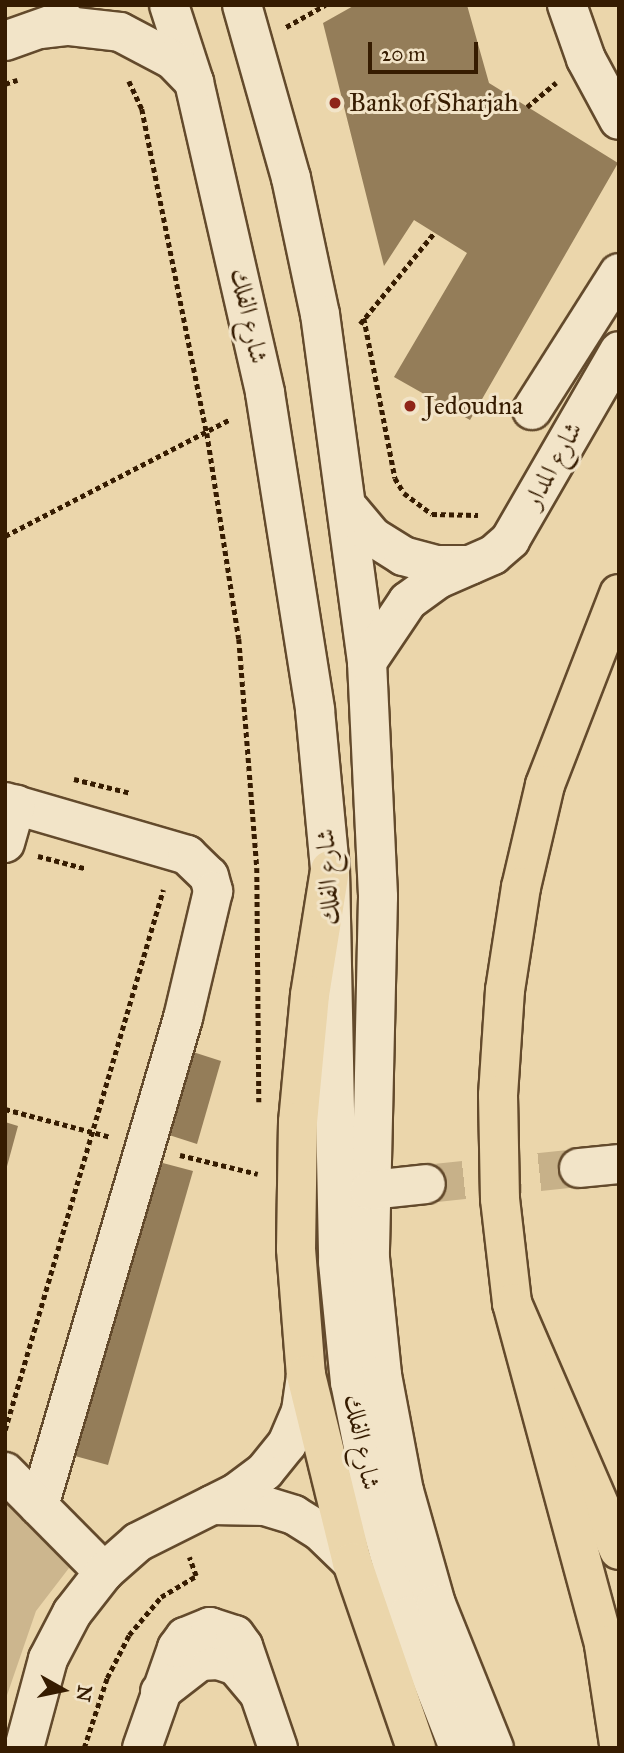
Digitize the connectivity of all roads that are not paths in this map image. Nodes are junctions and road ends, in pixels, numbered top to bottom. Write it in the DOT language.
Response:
graph roads {
  1 [pos="86,5"];
  2 [pos="169,5"];
  3 [pos="242,5"];
  4 [pos="567,5"];
  5 [pos="42,29"];
  6 [pos="5,41"];
  7 [pos="194,82"];
  8 [pos="619,120"];
  9 [pos="619,273"];
  10 [pos="619,351"];
  11 [pos="532,410"];
  12 [pos="350,510"];
  13 [pos="472,565"];
  14 [pos="619,594"];
  15 [pos="367,662"];
  16 [pos="11,804"];
  17 [pos="18,848"];
  18 [pos="330,870"];
  19 [pos="619,1164"];
  20 [pos="579,1167"];
  21 [pos="426,1184"];
  22 [pos="369,1190"];
  23 [pos="512,1303"];
  24 [pos="306,1376"];
  25 [pos="5,1472"];
  26 [pos="39,1506"];
  27 [pos="203,1506"];
  28 [pos="619,1550"];
  29 [pos="352,1562"];
  30 [pos="104,1572"];
  31 [pos="619,1745"];
  32 [pos="24,1748"];
  33 [pos="142,1748"];
  34 [pos="278,1748"];
  35 [pos="416,1748"];
  36 [pos="458,1748"];
  37 [pos="494,1748"];
  1 -- 5 [label="street"];
  2 -- 7 [label="street, شارع الفلك"];
  3 -- 12 [label="street, شارع الفلك"];
  4 -- 8 [label="street"];
  5 -- 6 [label="street"];
  5 -- 7 [label="street"];
  7 -- 18 [label="street, شارع الفلك"];
  9 -- 11 [label="street"];
  10 -- 13 [label="street, شارع المدار"];
  12 -- 13 [label="street"];
  12 -- 15 [label="street, شارع الفلك"];
  13 -- 15 [label="street, شارع المدار"];
  14 -- 23 [label="main road"];
  15 -- 22 [label="street, شارع الفلك"];
  16 -- 17 [label="street"];
  16 -- 26 [label="street"];
  18 -- 24 [label="main road"];
  18 -- 36 [label="street, شارع الفلك"];
  19 -- 20 [label="street"];
  21 -- 22 [label="street"];
  22 -- 37 [label="street, شارع الفلك"];
  23 -- 28 [label="main road"];
  23 -- 31 [label="main road"];
  24 -- 27 [label="street"];
  24 -- 29 [label="main road"];
  25 -- 26 [label="street"];
  26 -- 30 [label="street"];
  27 -- 29 [label="street"];
  27 -- 30 [label="street"];
  29 -- 35 [label="main road"];
  30 -- 32 [label="street"];
  33 -- 34 [label="street"];
}
